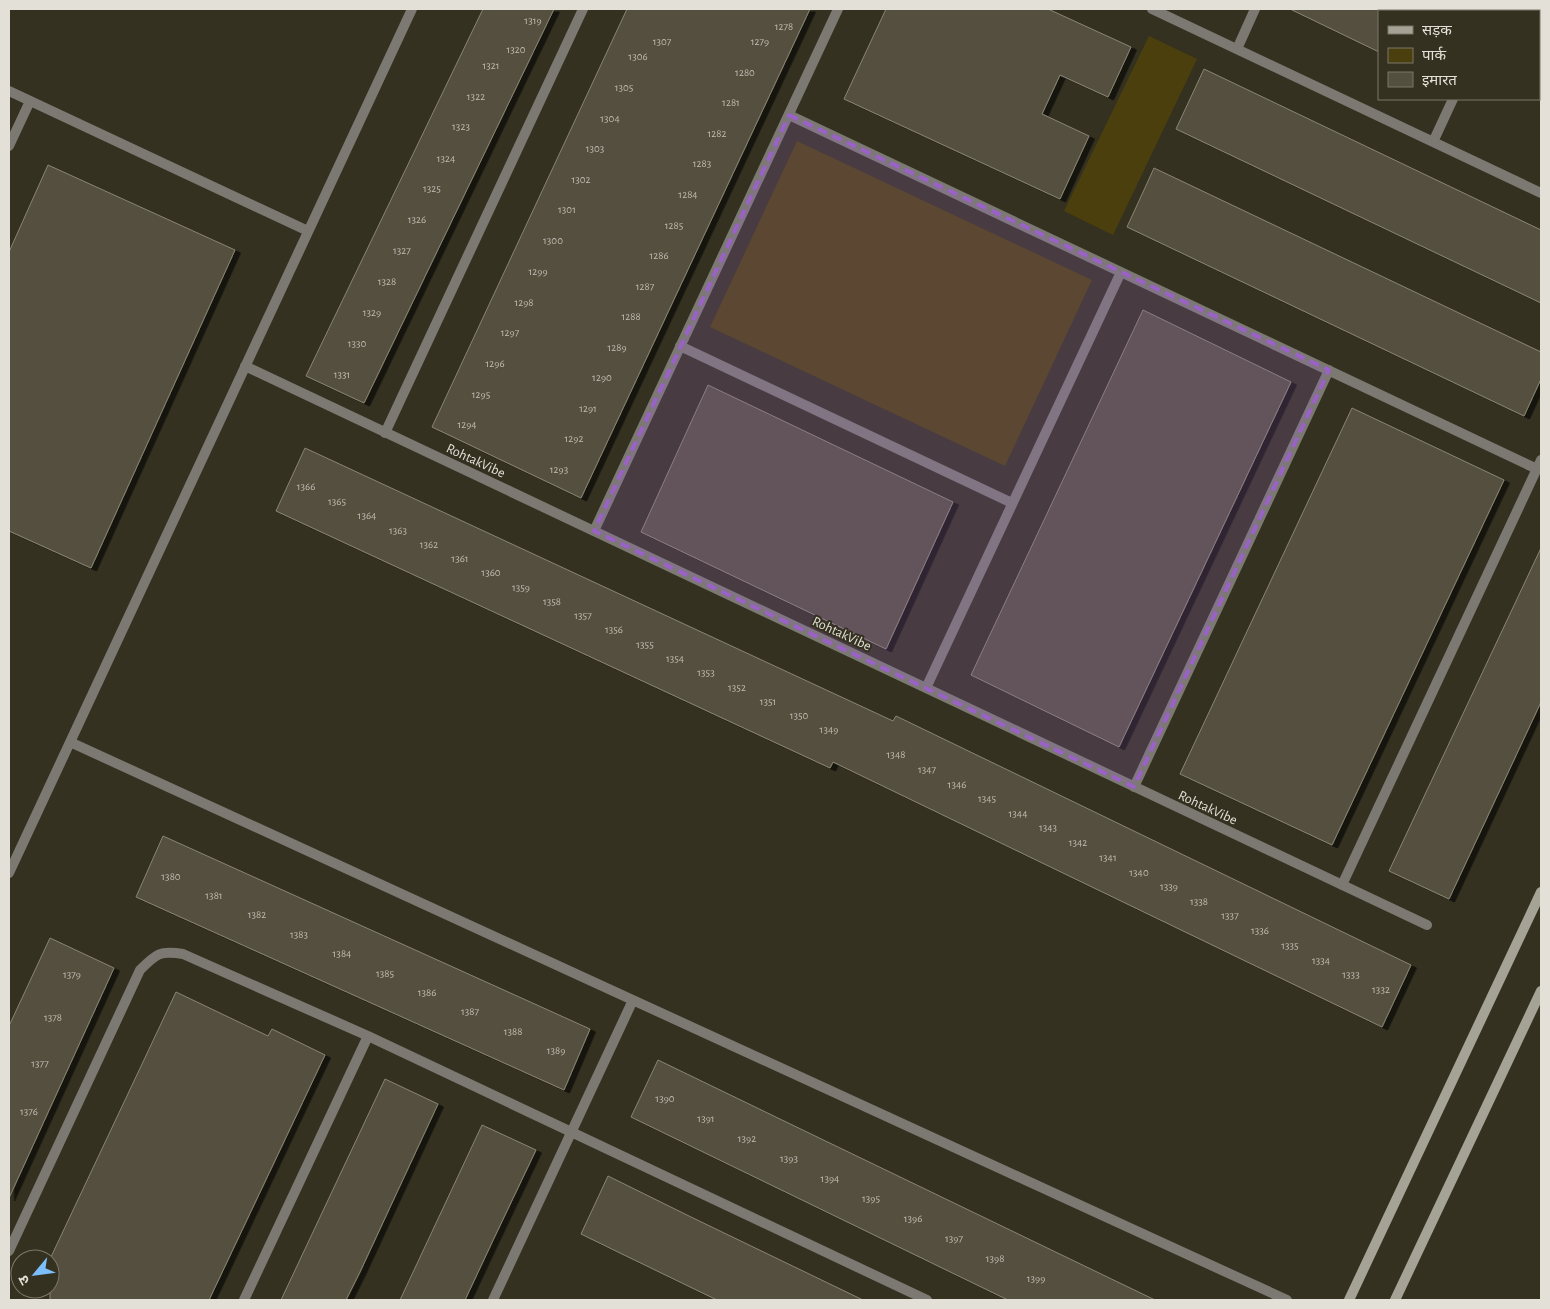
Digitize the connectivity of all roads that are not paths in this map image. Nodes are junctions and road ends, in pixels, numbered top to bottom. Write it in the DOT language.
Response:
graph roads {
  1 [pos="412,9"];
  2 [pos="583,9"];
  3 [pos="838,9"];
  4 [pos="1152,9"];
  5 [pos="1256,9"];
  6 [pos="1237,49"];
  7 [pos="9,91"];
  8 [pos="1453,100"];
  9 [pos="30,101"];
  10 [pos="789,115"];
  11 [pos="1433,142"];
  12 [pos="9,146"];
  13 [pos="1541,193"];
  14 [pos="308,231"];
  15 [pos="1121,272"];
  16 [pos="680,346"];
  17 [pos="245,366"];
  18 [pos="1329,370"];
  19 [pos="385,433"];
  20 [pos="1539,465"];
  21 [pos="1012,503"];
  22 [pos="594,531"];
  23 [pos="926,688"];
  24 [pos="70,742"];
  25 [pos="1134,787"];
  26 [pos="9,872"];
  27 [pos="1342,885"];
  28 [pos="1541,892"];
  29 [pos="1427,925"];
  30 [pos="1541,991"];
  31 [pos="633,1000"];
  32 [pos="368,1036"];
  33 [pos="571,1132"];
  34 [pos="9,1251"];
  35 [pos="911,1297"];
  36 [pos="244,1300"];
  37 [pos="493,1300"];
  38 [pos="927,1300"];
  39 [pos="1287,1300"];
  40 [pos="1350,1300"];
  41 [pos="1395,1300"];
  1 -- 14 [label="street"];
  2 -- 19 [label="street"];
  3 -- 10 [label="street"];
  4 -- 6 [label="street"];
  5 -- 6 [label="street"];
  6 -- 11 [label="street"];
  7 -- 9 [label="street"];
  8 -- 11 [label="street"];
  9 -- 12 [label="street"];
  9 -- 14 [label="street"];
  10 -- 15 [label="street"];
  10 -- 16 [label="street"];
  11 -- 13 [label="street"];
  14 -- 17 [label="street"];
  15 -- 18 [label="street"];
  15 -- 21 [label="street"];
  16 -- 21 [label="street"];
  16 -- 22 [label="street"];
  17 -- 19 [label="street, RohtakVibe"];
  17 -- 24 [label="street"];
  18 -- 20 [label="street"];
  18 -- 25 [label="street"];
  19 -- 22 [label="street, RohtakVibe"];
  20 -- 27 [label="street"];
  21 -- 23 [label="street"];
  22 -- 23 [label="street, RohtakVibe"];
  23 -- 25 [label="street, RohtakVibe"];
  24 -- 26 [label="street"];
  24 -- 31 [label="street"];
  25 -- 27 [label="street, RohtakVibe"];
  27 -- 29 [label="street, RohtakVibe"];
  28 -- 40 [label="main road"];
  30 -- 41 [label="main road"];
  31 -- 33 [label="street"];
  31 -- 39 [label="street"];
  32 -- 33 [label="street"];
  32 -- 34 [label="street"];
  32 -- 36 [label="street"];
  33 -- 35 [label="street"];
  33 -- 37 [label="street"];
  35 -- 38 [label="street"];
}
